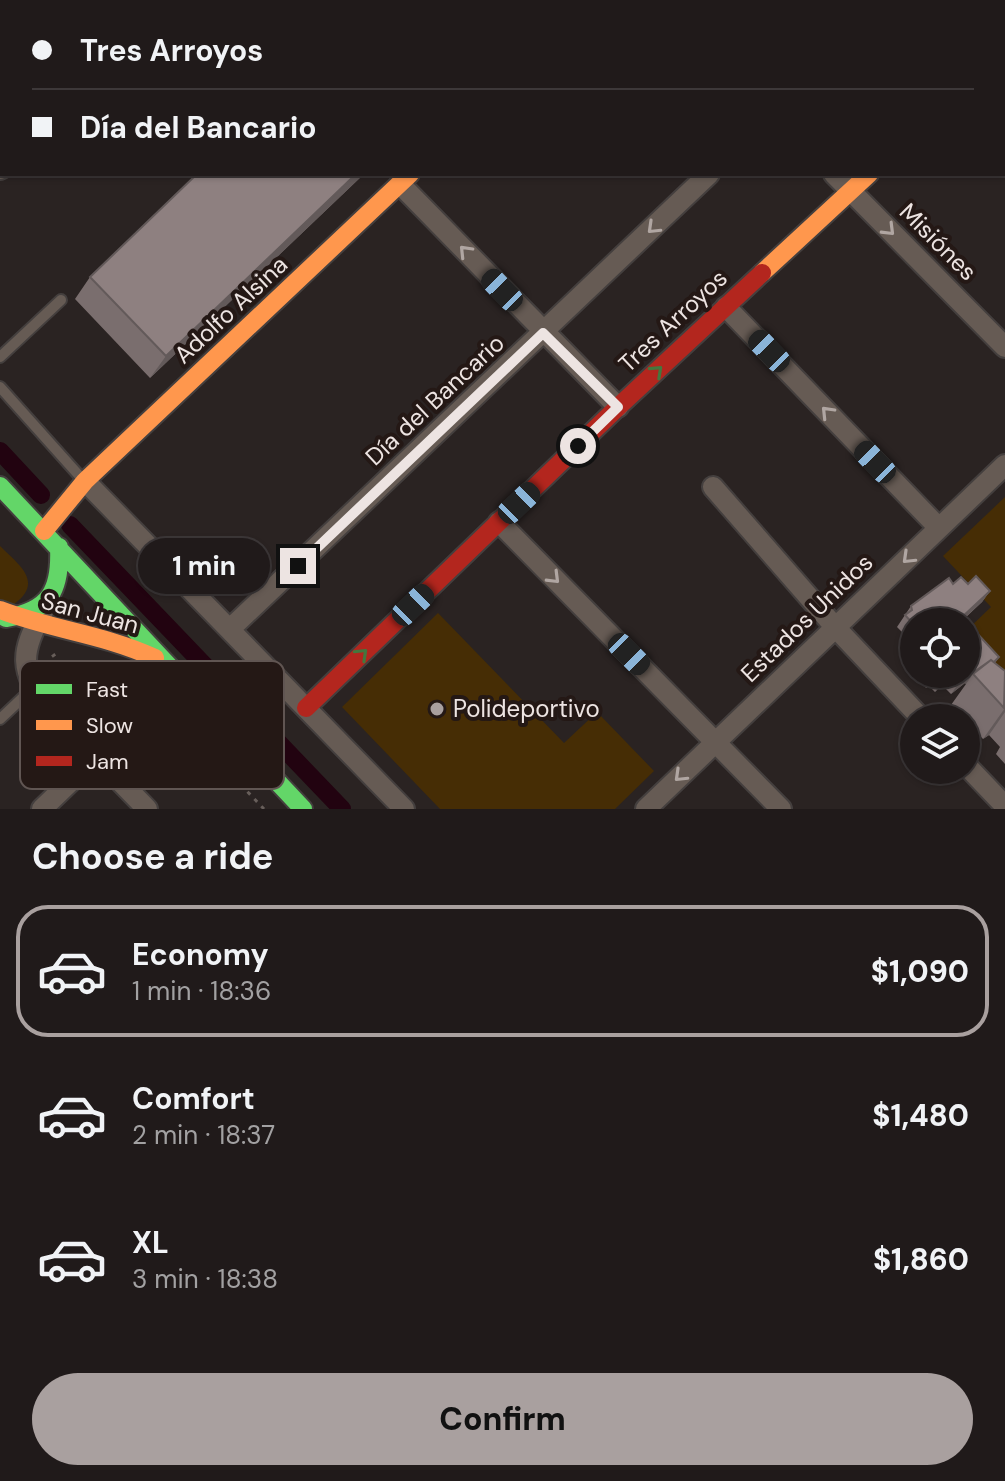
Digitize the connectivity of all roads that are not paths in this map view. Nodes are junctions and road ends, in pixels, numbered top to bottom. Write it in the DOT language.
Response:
graph roads {
  1 [pos="707,176"];
  2 [pos="836,176"];
  3 [pos="867,176"];
  4 [pos="405,179"];
  5 [pos="851,192"];
  6 [pos="61,300"];
  7 [pos="726,307"];
  8 [pos="543,333"];
  9 [pos="1005,347"];
  10 [pos="0,357"];
  11 [pos="0,387"];
  12 [pos="618,407"];
  13 [pos="1005,465"];
  14 [pos="85,481"];
  15 [pos="0,486"];
  16 [pos="713,487"];
  17 [pos="0,508"];
  18 [pos="27,513"];
  19 [pos="499,522"];
  20 [pos="939,528"];
  21 [pos="44,531"];
  22 [pos="59,547"];
  23 [pos="51,596"];
  24 [pos="0,610"];
  25 [pos="18,620"];
  26 [pos="835,627"];
  27 [pos="230,629"];
  28 [pos="25,661"];
  29 [pos="159,661"];
  30 [pos="163,661"];
  31 [pos="261,661"];
  32 [pos="284,685"];
  33 [pos="20,700"];
  34 [pos="908,704"];
  35 [pos="306,708"];
  36 [pos="0,719"];
  37 [pos="716,741"];
  38 [pos="980,780"];
  39 [pos="63,789"];
  40 [pos="127,789"];
  41 [pos="284,789"];
  42 [pos="1005,806"];
  43 [pos="42,809"];
  44 [pos="147,809"];
  45 [pos="303,809"];
  46 [pos="404,809"];
  47 [pos="646,809"];
  48 [pos="781,809"];
  1 -- 8 [label="street, Día del Bancario, one-way"];
  2 -- 5 [label="street, Misiónes"];
  3 -- 5 [label="main road, Tres Arroyos"];
  8 -- 4 [label="street, one-way"];
  4 -- 14 [label="main road, Adolfo Alsina"];
  5 -- 7 [label="main road, Tres Arroyos"];
  5 -- 9 [label="street, Misiónes, one-way"];
  6 -- 10 [label="lane"];
  12 -- 7 [label="main road, Tres Arroyos, one-way"];
  20 -- 7 [label="street, one-way"];
  8 -- 12 [label="street"];
  8 -- 27 [label="street, Día del Bancario"];
  11 -- 14 [label="lane"];
  12 -- 19 [label="main road, Tres Arroyos"];
  13 -- 20 [label="street, Estados Unidos"];
  14 -- 21 [label="main road, Adolfo Alsina"];
  14 -- 27 [label="street"];
  15 -- 18 [label="main road"];
  16 -- 26 [label="street"];
  17 -- 18 [label="main road"];
  18 -- 21 [label="main road"];
  35 -- 19 [label="main road, Tres Arroyos, one-way"];
  19 -- 37 [label="street, one-way"];
  20 -- 26 [label="street, Estados Unidos, one-way"];
  21 -- 22 [label="main road, San Juan"];
  22 -- 23 [label="main road"];
  22 -- 30 [label="main road, San Juan"];
  23 -- 25 [label="street"];
  24 -- 25 [label="main road, San Juan"];
  25 -- 28 [label="street"];
  25 -- 29 [label="main road, San Juan"];
  26 -- 34 [label="street"];
  26 -- 37 [label="street, Estados Unidos"];
  27 -- 31 [label="street"];
  32 -- 35 [label="street"];
  33 -- 36 [label="lane"];
  35 -- 46 [label="street"];
  37 -- 47 [label="street, Estados Unidos, one-way"];
  37 -- 48 [label="street"];
  38 -- 42 [label="street"];
  39 -- 43 [label="street"];
  40 -- 44 [label="street"];
  41 -- 45 [label="main road, San Juan"];
}
